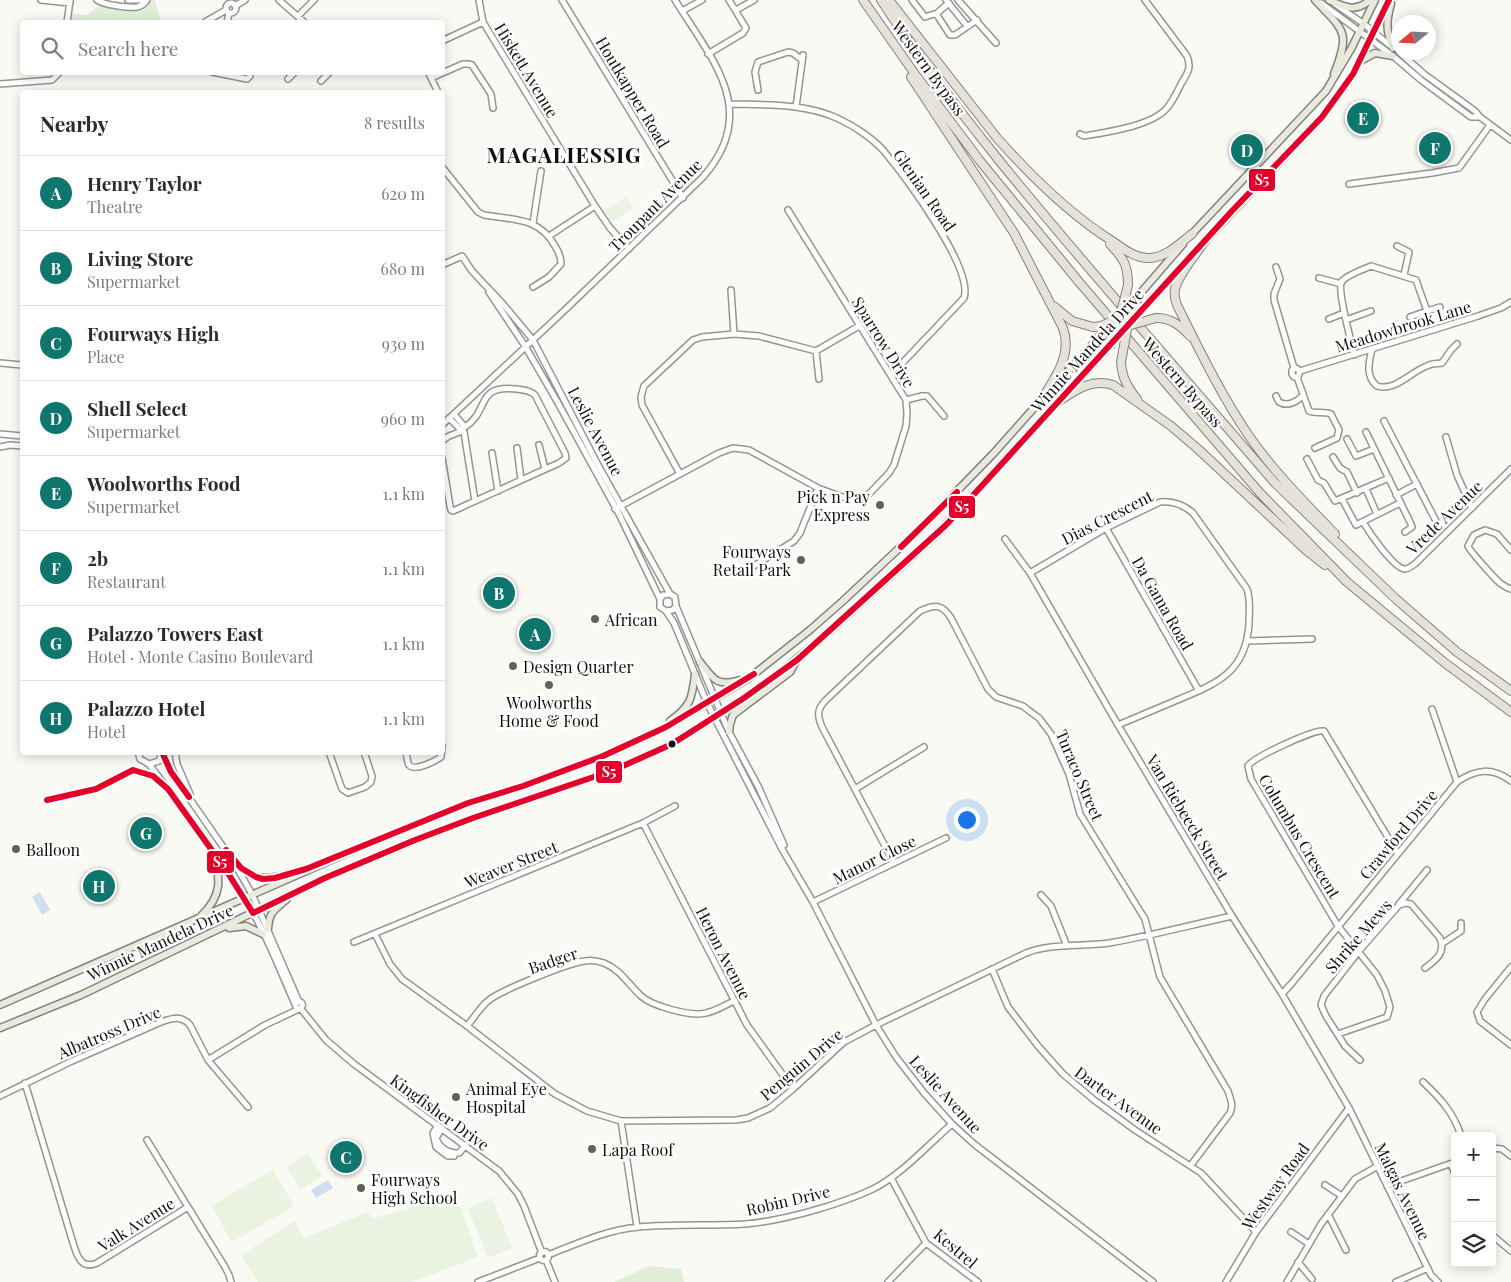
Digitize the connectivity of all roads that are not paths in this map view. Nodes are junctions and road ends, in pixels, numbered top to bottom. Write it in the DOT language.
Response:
graph roads {
  1 [pos="41,0"];
  2 [pos="97,0"];
  3 [pos="128,0"];
  4 [pos="146,0"];
  5 [pos="245,0"];
  6 [pos="279,0"];
  7 [pos="314,0"];
  8 [pos="479,0"];
  9 [pos="562,0"];
  10 [pos="702,0"];
  11 [pos="730,0"];
  12 [pos="754,0"];
  13 [pos="859,0"];
  14 [pos="863,0"];
  15 [pos="881,0"];
  16 [pos="889,0"];
  17 [pos="912,0"];
  18 [pos="958,0"];
  19 [pos="1145,0"];
  20 [pos="1316,0"];
  21 [pos="1329,0"];
  22 [pos="1370,0"];
  23 [pos="1375,0"];
  24 [pos="1391,0"];
  25 [pos="70,1"];
  26 [pos="678,1"];
  27 [pos="948,2"];
  28 [pos="736,10"];
  29 [pos="227,11"];
  30 [pos="682,11"];
  31 [pos="936,14"];
  32 [pos="298,16"];
  33 [pos="67,20"];
  34 [pos="208,20"];
  35 [pos="227,20"];
  36 [pos="302,20"];
  37 [pos="977,20"];
  38 [pos="483,22"];
  39 [pos="1364,24"];
  40 [pos="968,26"];
  41 [pos="1374,32"];
  42 [pos="1359,33"];
  43 [pos="445,40"];
  44 [pos="1370,40"];
  45 [pos="1391,42"];
  46 [pos="996,43"];
  47 [pos="1391,47"];
  48 [pos="1391,50"];
  49 [pos="1391,52"];
  50 [pos="708,54"];
  51 [pos="1403,60"];
  52 [pos="1359,62"];
  53 [pos="445,70"];
  54 [pos="57,75"];
  55 [pos="227,75"];
  56 [pos="250,75"];
  57 [pos="291,75"];
  58 [pos="327,75"];
  59 [pos="430,75"];
  60 [pos="288,79"];
  61 [pos="321,81"];
  62 [pos="0,84"];
  63 [pos="437,90"];
  64 [pos="758,90"];
  65 [pos="1326,91"];
  66 [pos="730,104"];
  67 [pos="796,107"];
  68 [pos="493,108"];
  69 [pos="1490,124"];
  70 [pos="1080,134"];
  71 [pos="1511,140"];
  72 [pos="445,171"];
  73 [pos="541,171"];
  74 [pos="1349,184"];
  75 [pos="682,198"];
  76 [pos="595,206"];
  77 [pos="788,210"];
  78 [pos="533,223"];
  79 [pos="1192,234"];
  80 [pos="1102,235"];
  81 [pos="549,236"];
  82 [pos="1208,238"];
  83 [pos="1397,246"];
  84 [pos="629,249"];
  85 [pos="445,263"];
  86 [pos="1276,267"];
  87 [pos="1404,276"];
  88 [pos="1319,278"];
  89 [pos="1341,284"];
  90 [pos="533,287"];
  91 [pos="487,288"];
  92 [pos="732,290"];
  93 [pos="1138,296"];
  94 [pos="1050,302"];
  95 [pos="1511,302"];
  96 [pos="1146,305"];
  97 [pos="1440,307"];
  98 [pos="1371,311"];
  99 [pos="1427,311"];
  100 [pos="1130,313"];
  101 [pos="1344,313"];
  102 [pos="1410,317"];
  103 [pos="1118,318"];
  104 [pos="1329,319"];
  105 [pos="1346,320"];
  106 [pos="859,326"];
  107 [pos="1127,326"];
  108 [pos="1114,331"];
  109 [pos="734,334"];
  110 [pos="1100,336"];
  111 [pos="533,340"];
  112 [pos="1196,343"];
  113 [pos="1457,344"];
  114 [pos="525,346"];
  115 [pos="1110,346"];
  116 [pos="1372,349"];
  117 [pos="816,351"];
  118 [pos="1354,355"];
  119 [pos="0,363"];
  120 [pos="20,364"];
  121 [pos="1294,368"];
  122 [pos="1300,371"];
  123 [pos="891,374"];
  124 [pos="1297,377"];
  125 [pos="819,379"];
  126 [pos="1276,396"];
  127 [pos="1302,396"];
  128 [pos="906,400"];
  129 [pos="1059,401"];
  130 [pos="1040,402"];
  131 [pos="1145,407"];
  132 [pos="454,414"];
  133 [pos="944,416"];
  134 [pos="449,418"];
  135 [pos="1384,421"];
  136 [pos="445,422"];
  137 [pos="463,429"];
  138 [pos="1366,432"];
  139 [pos="0,434"];
  140 [pos="20,436"];
  141 [pos="1446,436"];
  142 [pos="445,439"];
  143 [pos="1347,439"];
  144 [pos="539,445"];
  145 [pos="20,446"];
  146 [pos="0,447"];
  147 [pos="517,448"];
  148 [pos="1315,448"];
  149 [pos="1374,449"];
  150 [pos="492,453"];
  151 [pos="1333,457"];
  152 [pos="1307,459"];
  153 [pos="1511,468"];
  154 [pos="545,469"];
  155 [pos="680,474"];
  156 [pos="445,475"];
  157 [pos="1388,478"];
  158 [pos="521,480"];
  159 [pos="1417,484"];
  160 [pos="818,488"];
  161 [pos="1366,489"];
  162 [pos="498,491"];
  163 [pos="1357,493"];
  164 [pos="1396,494"];
  165 [pos="1342,499"];
  166 [pos="475,501"];
  167 [pos="1400,503"];
  168 [pos="623,507"];
  169 [pos="1472,508"];
  170 [pos="617,512"];
  171 [pos="1377,514"];
  172 [pos="1436,521"];
  173 [pos="1363,522"];
  174 [pos="1106,528"];
  175 [pos="1405,532"];
  176 [pos="1005,539"];
  177 [pos="1511,550"];
  178 [pos="1030,573"];
  179 [pos="741,574"];
  180 [pos="1347,582"];
  181 [pos="1511,589"];
  182 [pos="670,594"];
  183 [pos="660,599"];
  184 [pos="1396,599"];
  185 [pos="676,606"];
  186 [pos="666,612"];
  187 [pos="1312,639"];
  188 [pos="1248,640"];
  189 [pos="796,660"];
  190 [pos="700,662"];
  191 [pos="695,674"];
  192 [pos="748,678"];
  193 [pos="1199,691"];
  194 [pos="1511,691"];
  195 [pos="715,698"];
  196 [pos="707,703"];
  197 [pos="1432,709"];
  198 [pos="1511,712"];
  199 [pos="721,713"];
  200 [pos="715,717"];
  201 [pos="1118,725"];
  202 [pos="730,732"];
  203 [pos="644,738"];
  204 [pos="924,747"];
  205 [pos="139,755"];
  206 [pos="161,755"];
  207 [pos="163,755"];
  208 [pos="176,755"];
  209 [pos="330,755"];
  210 [pos="365,755"];
  211 [pos="407,755"];
  212 [pos="441,755"];
  213 [pos="148,764"];
  214 [pos="133,770"];
  215 [pos="1511,781"];
  216 [pos="1457,782"];
  217 [pos="168,789"];
  218 [pos="855,789"];
  219 [pos="195,806"];
  220 [pos="675,806"];
  221 [pos="643,823"];
  222 [pos="946,838"];
  223 [pos="212,851"];
  224 [pos="227,853"];
  225 [pos="1398,854"];
  226 [pos="790,862"];
  227 [pos="894,863"];
  228 [pos="306,869"];
  229 [pos="1427,870"];
  230 [pos="293,893"];
  231 [pos="252,894"];
  232 [pos="1041,895"];
  233 [pos="244,898"];
  234 [pos="813,902"];
  235 [pos="1399,905"];
  236 [pos="256,912"];
  237 [pos="1232,916"];
  238 [pos="198,919"];
  239 [pos="1461,923"];
  240 [pos="1338,926"];
  241 [pos="215,932"];
  242 [pos="265,932"];
  243 [pos="375,934"];
  244 [pos="1150,934"];
  245 [pos="354,942"];
  246 [pos="274,943"];
  247 [pos="1442,943"];
  248 [pos="268,946"];
  249 [pos="1067,946"];
  250 [pos="1359,951"];
  251 [pos="279,961"];
  252 [pos="1511,967"];
  253 [pos="1425,968"];
  254 [pos="992,969"];
  255 [pos="1282,994"];
  256 [pos="734,1001"];
  257 [pos="0,1005"];
  258 [pos="298,1006"];
  259 [pos="19,1021"];
  260 [pos="876,1025"];
  261 [pos="467,1026"];
  262 [pos="0,1028"];
  263 [pos="0,1032"];
  264 [pos="1338,1034"];
  265 [pos="1511,1045"];
  266 [pos="208,1060"];
  267 [pos="1360,1060"];
  268 [pos="25,1082"];
  269 [pos="1423,1082"];
  270 [pos="793,1089"];
  271 [pos="0,1096"];
  272 [pos="248,1107"];
  273 [pos="1349,1108"];
  274 [pos="621,1121"];
  275 [pos="952,1124"];
  276 [pos="440,1126"];
  277 [pos="1460,1132"];
  278 [pos="147,1140"];
  279 [pos="466,1145"];
  280 [pos="1496,1148"];
  281 [pos="1511,1156"];
  282 [pos="1451,1164"];
  283 [pos="1191,1165"];
  284 [pos="1378,1166"];
  285 [pos="891,1178"];
  286 [pos="1325,1185"];
  287 [pos="1387,1186"];
  288 [pos="1342,1196"];
  289 [pos="188,1207"];
  290 [pos="1328,1214"];
  291 [pos="637,1227"];
  292 [pos="1256,1232"];
  293 [pos="1291,1232"];
  294 [pos="1496,1238"];
  295 [pos="926,1243"];
  296 [pos="1309,1244"];
  297 [pos="1346,1250"];
  298 [pos="1511,1251"];
  299 [pos="544,1256"];
  300 [pos="1298,1262"];
  301 [pos="1428,1268"];
  302 [pos="1312,1280"];
  303 [pos="485,1281"];
  304 [pos="230,1282"];
  305 [pos="478,1282"];
  306 [pos="555,1282"];
  307 [pos="888,1282"];
  308 [pos="978,1282"];
  309 [pos="1154,1282"];
  310 [pos="1226,1282"];
  311 [pos="1287,1282"];
  312 [pos="1396,1282"];
  313 [pos="1438,1282"];
  1 -- 25 [label="street"];
  2 -- 4 [label="street"];
  3 -- 4 [label="street"];
  5 -- 29 [label="street"];
  6 -- 32 [label="street"];
  7 -- 32 [label="street"];
  8 -- 38 [label="street, Hiskett Avenue"];
  9 -- 75 [label="street, Houtkapper Road"];
  10 -- 30 [label="street"];
  11 -- 28 [label="street"];
  12 -- 28 [label="street"];
  13 -- 94 [label="highway"];
  14 -- 180 [label="highway, Western Bypass"];
  15 -- 184 [label="highway, Western Bypass"];
  16 -- 80 [label="highway"];
  17 -- 31 [label="street"];
  18 -- 37 [label="street"];
  19 -- 70 [label="street"];
  20 -- 42 [label="street"];
  20 -- 65 [label="main road"];
  21 -- 22 [label="main road"];
  21 -- 39 [label="street"];
  23 -- 39 [label="main road, Winnie Mandela Drive"];
  24 -- 41 [label="main road, Winnie Mandela Drive"];
  24 -- 45 [label="main road"];
  25 -- 33 [label="street"];
  26 -- 30 [label="street, Troupant Avenue"];
  27 -- 31 [label="street"];
  27 -- 40 [label="street"];
  28 -- 50 [label="street"];
  29 -- 34 [label="street"];
  29 -- 35 [label="street"];
  30 -- 50 [label="street, Troupant Avenue"];
  31 -- 40 [label="street"];
  32 -- 36 [label="street"];
  37 -- 40 [label="street"];
  37 -- 46 [label="street"];
  38 -- 43 [label="street"];
  38 -- 76 [label="street, Hiskett Avenue"];
  39 -- 41 [label="street"];
  39 -- 42 [label="main road, Winnie Mandela Drive"];
  41 -- 44 [label="main road, Winnie Mandela Drive"];
  41 -- 47 [label="street"];
  42 -- 44 [label="street"];
  42 -- 65 [label="main road, Winnie Mandela Drive"];
  44 -- 48 [label="street"];
  44 -- 52 [label="main road, Winnie Mandela Drive"];
  49 -- 52 [label="main road"];
  50 -- 66 [label="street, Troupant Avenue"];
  51 -- 69 [label="street"];
  52 -- 82 [label="main road, Winnie Mandela Drive"];
  53 -- 68 [label="street"];
  54 -- 62 [label="street"];
  55 -- 56 [label="street"];
  57 -- 60 [label="street"];
  58 -- 61 [label="street"];
  59 -- 63 [label="street"];
  64 -- 67 [label="street"];
  65 -- 79 [label="main road, Winnie Mandela Drive"];
  66 -- 67 [label="street, Glenian Road"];
  66 -- 75 [label="street, Troupant Avenue"];
  67 -- 123 [label="street, Glenian Road"];
  69 -- 71 [label="street"];
  69 -- 74 [label="street"];
  72 -- 78 [label="street"];
  73 -- 78 [label="street"];
  75 -- 84 [label="street, Troupant Avenue"];
  76 -- 81 [label="street"];
  76 -- 84 [label="street, Hiskett Avenue"];
  77 -- 106 [label="street, Sparrow Drive"];
  78 -- 81 [label="street"];
  79 -- 80 [label="highway"];
  79 -- 93 [label="main road, Winnie Mandela Drive"];
  80 -- 103 [label="highway, bridge"];
  81 -- 90 [label="street"];
  82 -- 96 [label="main road, Winnie Mandela Drive"];
  82 -- 112 [label="highway"];
  83 -- 87 [label="street"];
  84 -- 111 [label="street, Troupant Avenue"];
  85 -- 91 [label="street, Leslie Avenue"];
  86 -- 121 [label="street"];
  87 -- 89 [label="street"];
  87 -- 99 [label="street"];
  88 -- 89 [label="street"];
  89 -- 101 [label="street"];
  91 -- 111 [label="street, Leslie Avenue"];
  91 -- 114 [label="street, Leslie Avenue"];
  92 -- 109 [label="street"];
  93 -- 100 [label="highway, bridge"];
  93 -- 103 [label="main road, Winnie Mandela Drive, bridge"];
  94 -- 103 [label="highway, bridge"];
  94 -- 130 [label="highway"];
  95 -- 116 [label="street, Meadowbrook Lane"];
  96 -- 100 [label="highway, bridge"];
  96 -- 107 [label="main road, Winnie Mandela Drive, bridge"];
  97 -- 99 [label="street"];
  98 -- 105 [label="street"];
  99 -- 102 [label="street"];
  100 -- 103 [label="highway, bridge"];
  100 -- 107 [label="highway, bridge"];
  101 -- 104 [label="street"];
  101 -- 105 [label="street"];
  103 -- 108 [label="highway, bridge"];
  103 -- 110 [label="main road, Winnie Mandela Drive, bridge"];
  105 -- 118 [label="street"];
  106 -- 117 [label="street"];
  106 -- 123 [label="street, Sparrow Drive"];
  107 -- 108 [label="highway, bridge"];
  107 -- 112 [label="highway, bridge"];
  107 -- 115 [label="main road, Winnie Mandela Drive, bridge"];
  107 -- 131 [label="highway, bridge"];
  108 -- 110 [label="highway"];
  108 -- 115 [label="highway, bridge"];
  109 -- 117 [label="street"];
  109 -- 155 [label="street"];
  110 -- 130 [label="main road, Winnie Mandela Drive"];
  111 -- 114 [label="street, Troupant Avenue"];
  111 -- 168 [label="street, Leslie Avenue"];
  112 -- 184 [label="highway"];
  113 -- 116 [label="street"];
  114 -- 132 [label="street, Troupant Avenue"];
  114 -- 170 [label="street, Leslie Avenue"];
  115 -- 129 [label="main road, Winnie Mandela Drive"];
  116 -- 118 [label="street, Meadowbrook Lane"];
  117 -- 125 [label="street"];
  118 -- 122 [label="street, Meadowbrook Lane"];
  119 -- 120 [label="street"];
  121 -- 122 [label="street"];
  121 -- 124 [label="street"];
  122 -- 124 [label="street"];
  123 -- 128 [label="street, Sparrow Drive"];
  124 -- 127 [label="street"];
  126 -- 127 [label="street"];
  127 -- 148 [label="street"];
  128 -- 133 [label="street"];
  128 -- 160 [label="street, Sparrow Drive"];
  129 -- 131 [label="highway"];
  129 -- 189 [label="main road, Winnie Mandela Drive"];
  130 -- 192 [label="main road, Winnie Mandela Drive"];
  131 -- 180 [label="highway"];
  132 -- 134 [label="street, Troupant Avenue"];
  132 -- 137 [label="street"];
  134 -- 136 [label="street, Troupant Avenue"];
  134 -- 137 [label="street"];
  135 -- 159 [label="street"];
  137 -- 142 [label="street"];
  137 -- 154 [label="street"];
  137 -- 166 [label="street"];
  138 -- 149 [label="street"];
  139 -- 140 [label="street"];
  141 -- 169 [label="street"];
  143 -- 149 [label="street"];
  144 -- 154 [label="street"];
  145 -- 146 [label="street"];
  147 -- 158 [label="street"];
  149 -- 157 [label="street"];
  150 -- 162 [label="street"];
  151 -- 163 [label="street"];
  152 -- 165 [label="street"];
  153 -- 169 [label="street, Vrede Avenue"];
  154 -- 158 [label="street"];
  155 -- 160 [label="street, Sparrow Drive"];
  155 -- 168 [label="street, Sparrow Drive"];
  156 -- 166 [label="street"];
  157 -- 161 [label="street"];
  157 -- 164 [label="street"];
  158 -- 162 [label="street"];
  159 -- 164 [label="street"];
  159 -- 172 [label="street"];
  160 -- 179 [label="street"];
  161 -- 163 [label="street"];
  161 -- 171 [label="street"];
  162 -- 166 [label="street"];
  163 -- 165 [label="street"];
  164 -- 167 [label="street"];
  165 -- 173 [label="street"];
  167 -- 171 [label="street"];
  167 -- 175 [label="street"];
  168 -- 170 [label="street, Sparrow Drive"];
  168 -- 182 [label="street, Leslie Avenue"];
  169 -- 173 [label="street, Vrede Avenue"];
  170 -- 183 [label="street, Leslie Avenue"];
  171 -- 173 [label="street"];
  174 -- 178 [label="street, Dias Crescent"];
  174 -- 188 [label="street, Dias Crescent"];
  174 -- 193 [label="street, Da Gama Road"];
  176 -- 178 [label="street, Van Riebeeck Street"];
  177 -- 181 [label="street"];
  178 -- 201 [label="street, Van Riebeeck Street"];
  180 -- 198 [label="highway, Western Bypass"];
  182 -- 183 [label="street"];
  182 -- 185 [label="street"];
  183 -- 186 [label="street"];
  184 -- 194 [label="highway, Western Bypass"];
  185 -- 186 [label="street"];
  185 -- 190 [label="street, Leslie Avenue"];
  186 -- 191 [label="street, Leslie Avenue"];
  187 -- 188 [label="street"];
  188 -- 193 [label="street, Dias Crescent"];
  189 -- 199 [label="main road, Winnie Mandela Drive"];
  189 -- 202 [label="main road"];
  190 -- 192 [label="main road"];
  190 -- 195 [label="street, Leslie Avenue"];
  191 -- 196 [label="street, Leslie Avenue"];
  191 -- 203 [label="main road"];
  192 -- 195 [label="main road, Winnie Mandela Drive"];
  193 -- 201 [label="street, Dias Crescent"];
  195 -- 196 [label="main road, Winnie Mandela Drive"];
  195 -- 199 [label="street, Leslie Avenue"];
  196 -- 200 [label="street, Leslie Avenue"];
  196 -- 203 [label="main road, Winnie Mandela Drive"];
  197 -- 216 [label="street"];
  199 -- 200 [label="main road, Winnie Mandela Drive"];
  199 -- 202 [label="street, Leslie Avenue"];
  200 -- 226 [label="street, Leslie Avenue"];
  200 -- 230 [label="main road, Winnie Mandela Drive"];
  201 -- 237 [label="street, Van Riebeeck Street"];
  202 -- 226 [label="street, Leslie Avenue"];
  203 -- 228 [label="main road, Winnie Mandela Drive"];
  204 -- 218 [label="street"];
  205 -- 213 [label="street"];
  206 -- 213 [label="street"];
  207 -- 219 [label="street"];
  208 -- 219 [label="street"];
  209 -- 210 [label="street"];
  211 -- 212 [label="street"];
  213 -- 217 [label="street"];
  214 -- 217 [label="street"];
  215 -- 216 [label="street, Crawford Drive"];
  216 -- 225 [label="street, Crawford Drive"];
  217 -- 223 [label="street"];
  218 -- 227 [label="street, Turaco Street"];
  218 -- 244 [label="street, Turaco Street"];
  219 -- 224 [label="street"];
  220 -- 221 [label="street, Weaver Street"];
  221 -- 243 [label="street, Weaver Street"];
  221 -- 256 [label="street, Heron Avenue"];
  222 -- 227 [label="street, Manor Close"];
  223 -- 233 [label="street"];
  223 -- 238 [label="main road"];
  224 -- 228 [label="main road"];
  224 -- 231 [label="street"];
  225 -- 240 [label="street, Crawford Drive"];
  225 -- 240 [label="street, Columbus Crescent"];
  226 -- 234 [label="street, Leslie Avenue"];
  227 -- 234 [label="street, Manor Close"];
  228 -- 231 [label="main road, Winnie Mandela Drive"];
  229 -- 235 [label="street"];
  230 -- 236 [label="main road, Winnie Mandela Drive"];
  230 -- 242 [label="main road"];
  231 -- 233 [label="main road, Winnie Mandela Drive"];
  231 -- 236 [label="street"];
  232 -- 249 [label="street"];
  233 -- 236 [label="street"];
  233 -- 238 [label="main road, Winnie Mandela Drive"];
  234 -- 260 [label="street, Leslie Avenue"];
  235 -- 247 [label="street, Shrike Mews"];
  235 -- 250 [label="street, Shrike Mews"];
  236 -- 241 [label="main road, Winnie Mandela Drive"];
  236 -- 242 [label="street, Kingfisher Drive"];
  237 -- 244 [label="street, Penguin Drive"];
  237 -- 255 [label="street, Van Riebeeck Street"];
  238 -- 257 [label="main road, Winnie Mandela Drive"];
  239 -- 247 [label="street"];
  240 -- 250 [label="street, Columbus Crescent"];
  240 -- 255 [label="street, Crawford Drive"];
  241 -- 242 [label="main road"];
  241 -- 259 [label="main road, Winnie Mandela Drive"];
  242 -- 246 [label="street, Kingfisher Drive"];
  242 -- 248 [label="street, Kingfisher Drive"];
  243 -- 245 [label="street, Weaver Street"];
  243 -- 261 [label="street, Penguin Drive"];
  244 -- 249 [label="street, Penguin Drive"];
  244 -- 283 [label="street, Turaco Street"];
  246 -- 248 [label="street"];
  246 -- 251 [label="street, Kingfisher Drive"];
  247 -- 253 [label="street"];
  248 -- 251 [label="street, Kingfisher Drive"];
  249 -- 254 [label="street, Penguin Drive"];
  250 -- 264 [label="street, Shrike Mews"];
  250 -- 264 [label="street, Columbus Crescent"];
  251 -- 258 [label="street, Kingfisher Drive"];
  252 -- 265 [label="street"];
  254 -- 260 [label="street, Penguin Drive"];
  254 -- 283 [label="street, Darter Avenue"];
  255 -- 273 [label="street, Van Riebeeck Street"];
  256 -- 261 [label="street, Badger"];
  256 -- 270 [label="street, Heron Avenue"];
  258 -- 266 [label="street"];
  258 -- 276 [label="street, Kingfisher Drive"];
  259 -- 262 [label="main road, Winnie Mandela Drive"];
  259 -- 263 [label="main road"];
  260 -- 270 [label="street, Penguin Drive"];
  260 -- 275 [label="street, Leslie Avenue"];
  261 -- 274 [label="street, Penguin Drive"];
  264 -- 267 [label="street, Shrike Mews"];
  266 -- 268 [label="street, Albatross Drive"];
  266 -- 272 [label="street, Albatross Drive"];
  268 -- 271 [label="street, Albatross Drive"];
  268 -- 289 [label="street, Valk Avenue"];
  269 -- 277 [label="street"];
  270 -- 274 [label="street, Penguin Drive"];
  273 -- 284 [label="street, Malgas Avenue"];
  273 -- 292 [label="street, Westway Road"];
  274 -- 291 [label="street"];
  275 -- 285 [label="street, Robin Drive"];
  275 -- 309 [label="street, Leslie Avenue"];
  276 -- 279 [label="street, Kingfisher Drive"];
  276 -- 279 [label="street"];
  278 -- 289 [label="street"];
  279 -- 299 [label="street, Kingfisher Drive"];
  280 -- 281 [label="street"];
  282 -- 287 [label="street"];
  283 -- 292 [label="street, Darter Avenue"];
  284 -- 287 [label="street, Malgas Avenue"];
  284 -- 288 [label="street"];
  285 -- 291 [label="street, Robin Drive"];
  285 -- 295 [label="street, Kestrel"];
  286 -- 288 [label="street"];
  287 -- 301 [label="street, Malgas Avenue"];
  288 -- 290 [label="street"];
  289 -- 304 [label="street, Valk Avenue"];
  290 -- 296 [label="street"];
  290 -- 297 [label="street"];
  291 -- 299 [label="street, Robin Drive"];
  292 -- 310 [label="street, Westway Road"];
  293 -- 296 [label="street"];
  294 -- 298 [label="street"];
  295 -- 307 [label="street"];
  295 -- 308 [label="street, Kestrel"];
  296 -- 300 [label="street"];
  299 -- 303 [label="street, Robin Drive"];
  299 -- 306 [label="street, Kingfisher Drive"];
  300 -- 302 [label="street"];
  300 -- 311 [label="street"];
  301 -- 312 [label="street"];
  301 -- 313 [label="street, Malgas Avenue"];
  303 -- 305 [label="street, Robin Drive"];
}
